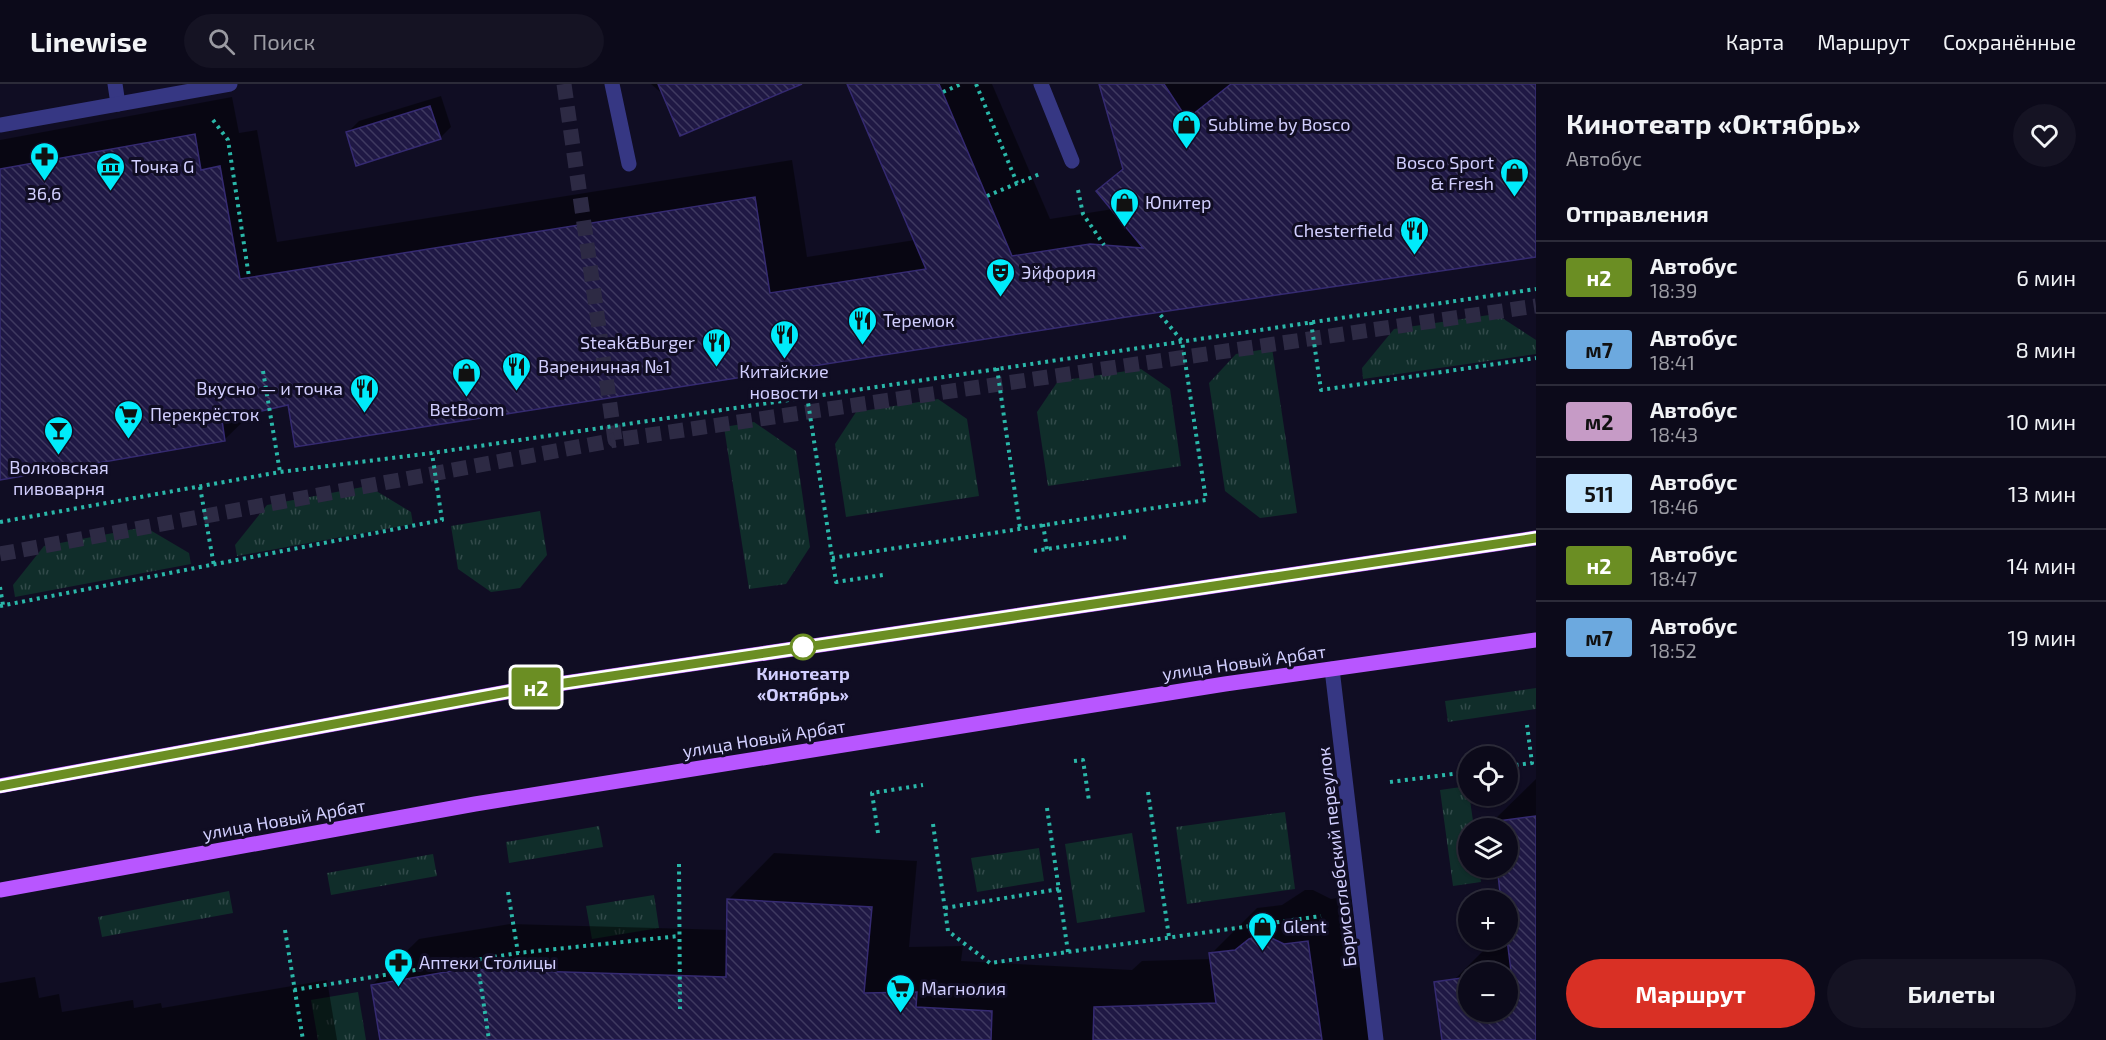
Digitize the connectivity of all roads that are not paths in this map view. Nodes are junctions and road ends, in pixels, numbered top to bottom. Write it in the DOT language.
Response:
graph roads {
  1 [pos="115,84"];
  2 [pos="230,84"];
  3 [pos="612,84"];
  4 [pos="1041,84"];
  5 [pos="118,104"];
  6 [pos="0,125"];
  7 [pos="1072,161"];
  8 [pos="629,164"];
  9 [pos="1536,538"];
  10 [pos="1536,640"];
  11 [pos="1332,669"];
  12 [pos="0,786"];
  13 [pos="0,890"];
  14 [pos="1376,1040"];
  1 -- 5 [label="street"];
  2 -- 5 [label="street"];
  3 -- 8 [label="street"];
  4 -- 7 [label="street"];
  5 -- 6 [label="street"];
  9 -- 12 [label="main road"];
  10 -- 11 [label="main road, улица Новый Арбат"];
  11 -- 13 [label="main road, улица Новый Арбат"];
  11 -- 14 [label="street, Борисоглебский переулок"];
}
